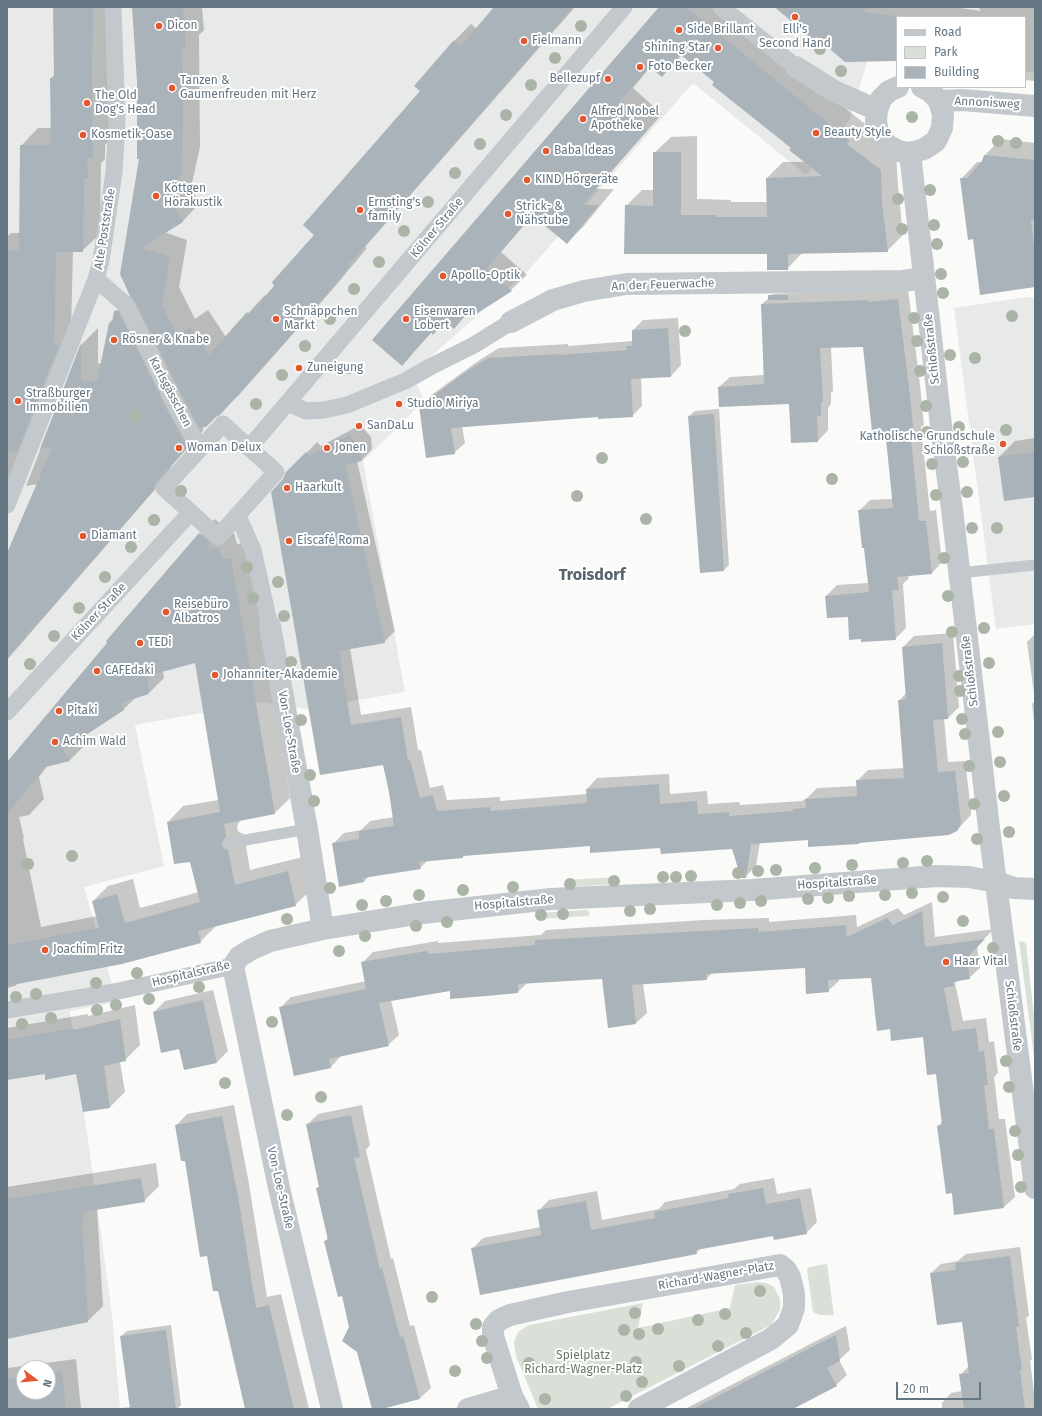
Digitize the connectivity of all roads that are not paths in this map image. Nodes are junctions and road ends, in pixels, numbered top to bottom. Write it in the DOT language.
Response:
graph roads {
  1 [pos="113,7"];
  2 [pos="624,7"];
  3 [pos="721,7"];
  4 [pos="796,67"];
  5 [pos="896,88"];
  6 [pos="924,88"];
  7 [pos="939,101"];
  8 [pos="1035,106"];
  9 [pos="877,110"];
  10 [pos="910,153"];
  11 [pos="924,278"];
  12 [pos="96,279"];
  13 [pos="511,322"];
  14 [pos="288,403"];
  15 [pos="249,448"];
  16 [pos="200,449"];
  17 [pos="7,505"];
  18 [pos="191,512"];
  19 [pos="238,516"];
  20 [pos="1035,565"];
  21 [pos="959,574"];
  22 [pos="270,626"];
  23 [pos="7,712"];
  24 [pos="307,829"];
  25 [pos="230,843"];
  26 [pos="996,882"];
  27 [pos="1035,889"];
  28 [pos="323,929"];
  29 [pos="234,966"];
  30 [pos="7,1010"];
  31 [pos="1035,1188"];
  32 [pos="516,1402"];
  33 [pos="332,1409"];
  34 [pos="468,1409"];
  35 [pos="639,1409"];
  1 -- 12 [label="street, Alte Poststraße"];
  2 -- 14 [label="street, Kölner Straße"];
  3 -- 4 [label="street"];
  4 -- 9 [label="street"];
  5 -- 9 [label="street"];
  6 -- 7 [label="street"];
  7 -- 8 [label="street, Annonisweg"];
  7 -- 10 [label="street"];
  9 -- 10 [label="street"];
  10 -- 11 [label="street, Schloßstraße"];
  11 -- 13 [label="street, An der Feuerwache"];
  11 -- 21 [label="street, Schloßstraße"];
  12 -- 16 [label="street, Karlsgässchen"];
  12 -- 17 [label="street, Alte Poststraße"];
  13 -- 14 [label="street, An der Feuerwache"];
  14 -- 15 [label="street, Kölner Straße"];
  15 -- 16 [label="street"];
  15 -- 19 [label="street"];
  16 -- 18 [label="street"];
  18 -- 19 [label="street"];
  18 -- 23 [label="street, Kölner Straße"];
  19 -- 22 [label="street, Von-Loe-Straße"];
  20 -- 21 [label="lane"];
  21 -- 26 [label="street, Schloßstraße"];
  22 -- 24 [label="street, Von-Loe-Straße"];
  24 -- 25 [label="lane"];
  24 -- 28 [label="street, Von-Loe-Straße"];
  26 -- 27 [label="street, Hospitalstraße"];
  26 -- 28 [label="street, Hospitalstraße"];
  26 -- 31 [label="street, Schloßstraße"];
  28 -- 29 [label="street, Hospitalstraße"];
  29 -- 30 [label="street, Hospitalstraße"];
  29 -- 33 [label="street, Von-Loe-Straße"];
  32 -- 34 [label="street, Richard-Wagner-Platz"];
  32 -- 35 [label="street, Richard-Wagner-Platz"];
}
